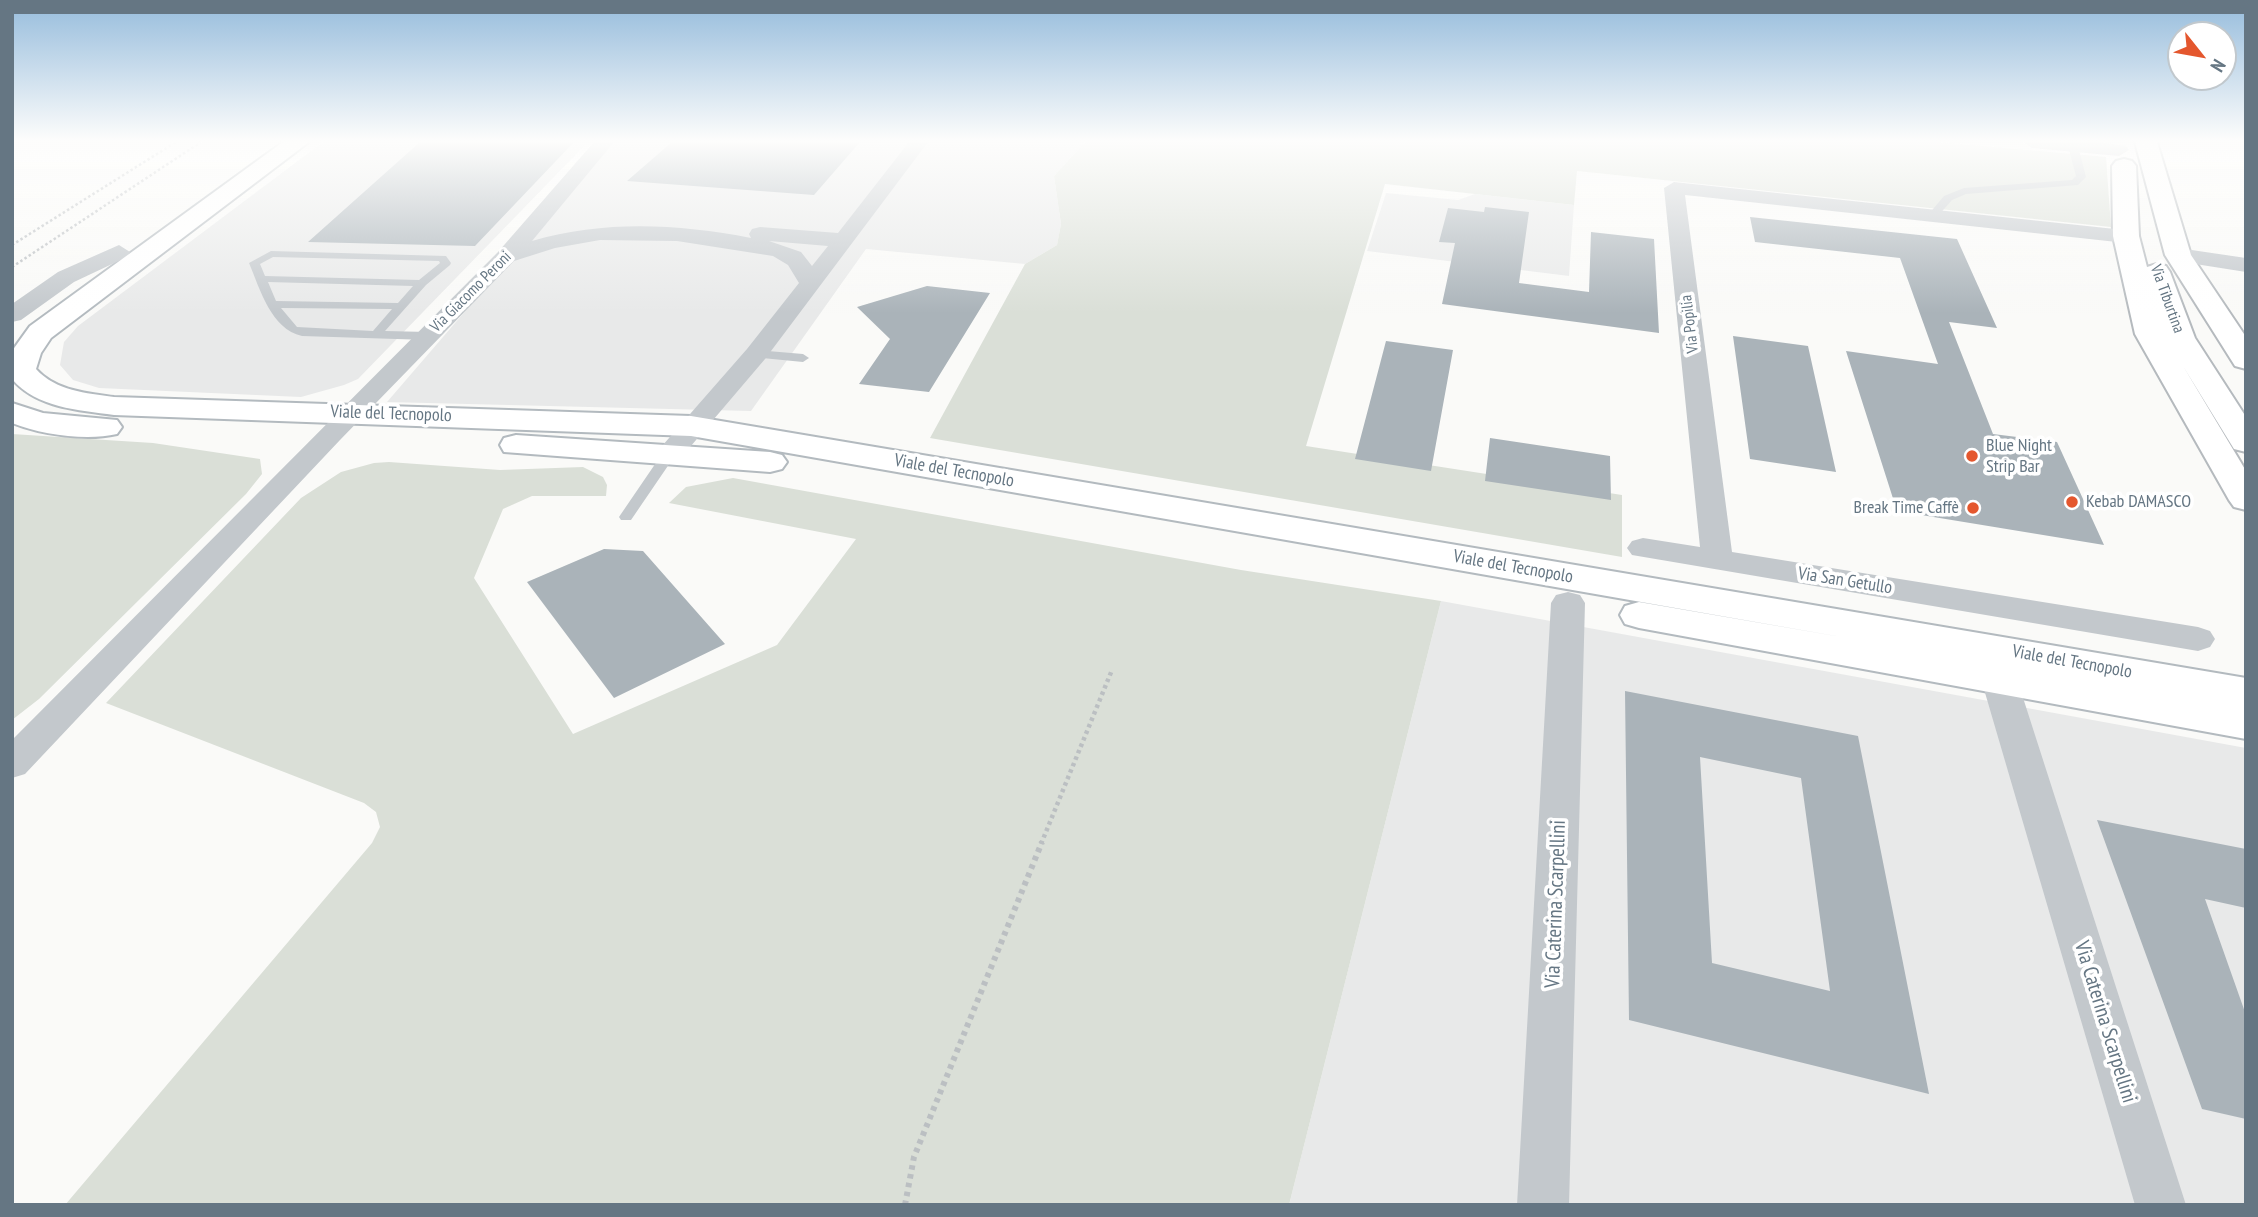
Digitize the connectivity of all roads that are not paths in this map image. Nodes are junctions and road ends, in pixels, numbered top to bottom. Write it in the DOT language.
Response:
graph roads {
  1 [pos="194,199"];
  2 [pos="221,199"];
  3 [pos="559,199"];
  4 [pos="563,199"];
  5 [pos="874,199"];
  6 [pos="1675,199"];
  7 [pos="1778,199"];
  8 [pos="1947,199"];
  9 [pos="2126,199"];
  10 [pos="2140,199"];
  11 [pos="2151,199"];
  12 [pos="1934,215"];
  13 [pos="2126,236"];
  14 [pos="841,240"];
  15 [pos="119,253"];
  16 [pos="2178,255"];
  17 [pos="506,257"];
  18 [pos="2246,265"];
  19 [pos="261,279"];
  20 [pos="422,283"];
  21 [pos="810,284"];
  22 [pos="272,304"];
  23 [pos="401,306"];
  24 [pos="12,314"];
  25 [pos="12,328"];
  26 [pos="376,334"];
  27 [pos="428,336"];
  28 [pos="755,354"];
  29 [pos="803,358"];
  30 [pos="2246,360"];
  31 [pos="12,412"];
  32 [pos="341,423"];
  33 [pos="691,426"];
  34 [pos="2246,442"];
  35 [pos="669,454"];
  36 [pos="2246,500"];
  37 [pos="626,517"];
  38 [pos="1643,548"];
  39 [pos="1717,560"];
  40 [pos="1974,602"];
  41 [pos="1569,603"];
  42 [pos="2198,639"];
  43 [pos="1993,663"];
  44 [pos="2242,699"];
  45 [pos="12,764"];
  46 [pos="1542,1205"];
  47 [pos="2161,1205"];
  1 -- 15 [label="main road"];
  2 -- 32 [label="main road, Viale del Tecnopolo"];
  3 -- 17 [label="street, Via Giacomo Peroni"];
  4 -- 14 [label="street"];
  5 -- 14 [label="street"];
  6 -- 39 [label="street, Via Popilia"];
  7 -- 12 [label="street, Via Popilia"];
  8 -- 12 [label="lane"];
  9 -- 13 [label="main road"];
  10 -- 34 [label="main road, Via Tiburtina"];
  11 -- 16 [label="main road, Via Tiburtina"];
  12 -- 13 [label="street"];
  13 -- 36 [label="main road"];
  14 -- 21 [label="street"];
  15 -- 24 [label="street"];
  15 -- 25 [label="main road"];
  16 -- 18 [label="street"];
  16 -- 30 [label="main road, Via Tiburtina"];
  17 -- 21 [label="street"];
  17 -- 27 [label="street, Via Giacomo Peroni"];
  19 -- 20 [label="lane"];
  19 -- 20 [label="lane"];
  19 -- 22 [label="lane"];
  20 -- 23 [label="lane"];
  21 -- 28 [label="street"];
  22 -- 23 [label="lane"];
  22 -- 26 [label="lane"];
  23 -- 26 [label="lane"];
  26 -- 27 [label="lane"];
  27 -- 32 [label="street, Via Giacomo Peroni"];
  28 -- 29 [label="lane"];
  28 -- 33 [label="street"];
  31 -- 32 [label="main road, Viale del Tecnopolo"];
  32 -- 33 [label="main road, Viale del Tecnopolo"];
  32 -- 35 [label="main road, Viale del Tecnopolo"];
  32 -- 45 [label="street, Via Giacomo Peroni"];
  33 -- 35 [label="street"];
  33 -- 43 [label="main road, Viale del Tecnopolo"];
  35 -- 37 [label="lane"];
  35 -- 41 [label="main road, Viale del Tecnopolo"];
  38 -- 39 [label="street, Via San Getullo"];
  39 -- 40 [label="street, Via San Getullo"];
  40 -- 42 [label="street, Via San Getullo"];
  40 -- 43 [label="street"];
  41 -- 43 [label="main road, Viale del Tecnopolo"];
  41 -- 46 [label="street, Via Caterina Scarpellini"];
  43 -- 44 [label="main road, Viale del Tecnopolo"];
  43 -- 47 [label="street, Via Caterina Scarpellini"];
}
